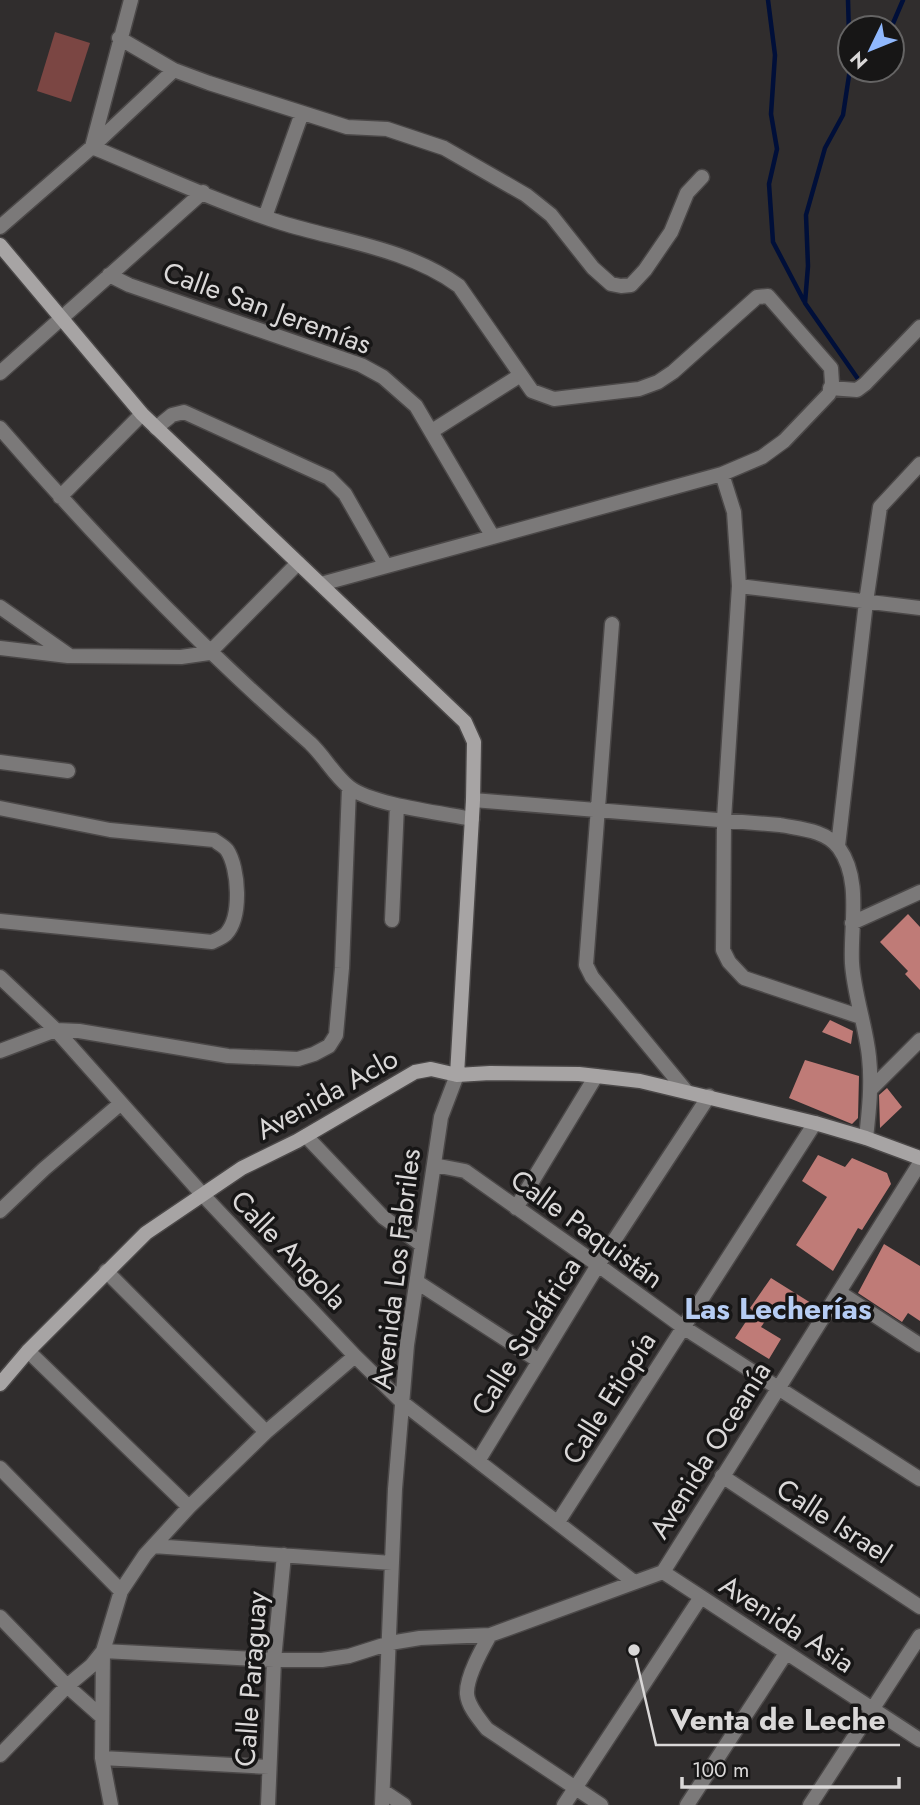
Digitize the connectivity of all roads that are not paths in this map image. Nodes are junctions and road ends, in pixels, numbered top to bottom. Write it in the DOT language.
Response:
graph roads {
  1 [pos="131,0"];
  2 [pos="119,38"];
  3 [pos="174,70"];
  4 [pos="302,113"];
  5 [pos="92,147"];
  6 [pos="702,177"];
  7 [pos="203,192"];
  8 [pos="265,217"];
  9 [pos="0,227"];
  10 [pos="0,244"];
  11 [pos="108,275"];
  12 [pos="61,318"];
  13 [pos="920,327"];
  14 [pos="0,373"];
  15 [pos="519,376"];
  16 [pos="830,388"];
  17 [pos="142,414"];
  18 [pos="0,428"];
  19 [pos="156,428"];
  20 [pos="432,431"];
  21 [pos="920,464"];
  22 [pos="722,474"];
  23 [pos="60,497"];
  24 [pos="493,537"];
  25 [pos="298,563"];
  26 [pos="386,566"];
  27 [pos="321,584"];
  28 [pos="738,586"];
  29 [pos="866,602"];
  30 [pos="0,607"];
  31 [pos="920,608"];
  32 [pos="612,624"];
  33 [pos="0,648"];
  34 [pos="209,653"];
  35 [pos="70,656"];
  36 [pos="0,762"];
  37 [pos="68,771"];
  38 [pos="349,788"];
  39 [pos="473,800"];
  40 [pos="397,805"];
  41 [pos="0,808"];
  42 [pos="598,810"];
  43 [pos="472,819"];
  44 [pos="724,820"];
  45 [pos="841,820"];
  46 [pos="817,831"];
  47 [pos="838,846"];
  48 [pos="920,892"];
  49 [pos="392,920"];
  50 [pos="0,922"];
  51 [pos="852,923"];
  52 [pos="0,977"];
  53 [pos="861,1017"];
  54 [pos="56,1030"];
  55 [pos="920,1040"];
  56 [pos="0,1051"];
  57 [pos="457,1075"];
  58 [pos="596,1076"];
  59 [pos="870,1090"];
  60 [pos="685,1091"];
  61 [pos="709,1096"];
  62 [pos="120,1104"];
  63 [pos="815,1123"];
  64 [pos="306,1136"];
  65 [pos="866,1138"];
  66 [pos="920,1160"];
  67 [pos="434,1165"];
  68 [pos="202,1194"];
  69 [pos="516,1208"];
  70 [pos="0,1211"];
  71 [pos="422,1245"];
  72 [pos="598,1265"];
  73 [pos="106,1272"];
  74 [pos="416,1282"];
  75 [pos="839,1292"];
  76 [pos="682,1327"];
  77 [pos="920,1345"];
  78 [pos="28,1351"];
  79 [pos="355,1356"];
  80 [pos="539,1361"];
  81 [pos="0,1384"];
  82 [pos="779,1387"];
  83 [pos="404,1403"];
  84 [pos="266,1432"];
  85 [pos="478,1461"];
  86 [pos="0,1468"];
  87 [pos="722,1476"];
  88 [pos="920,1479"];
  89 [pos="190,1507"];
  90 [pos="558,1522"];
  91 [pos="153,1546"];
  92 [pos="284,1555"];
  93 [pos="392,1563"];
  94 [pos="663,1572"];
  95 [pos="634,1582"];
  96 [pos="121,1591"];
  97 [pos="701,1597"];
  98 [pos="920,1606"];
  99 [pos="0,1618"];
  100 [pos="489,1635"];
  101 [pos="920,1636"];
  102 [pos="390,1643"];
  103 [pos="103,1651"];
  104 [pos="786,1653"];
  105 [pos="274,1660"];
  106 [pos="67,1686"];
  107 [pos="871,1707"];
  108 [pos="102,1717"];
  109 [pos="920,1740"];
  110 [pos="0,1755"];
  111 [pos="102,1758"];
  112 [pos="269,1767"];
  113 [pos="575,1787"];
  114 [pos="382,1798"];
  115 [pos="111,1805"];
  116 [pos="268,1805"];
  117 [pos="404,1805"];
  118 [pos="564,1805"];
  119 [pos="601,1805"];
  120 [pos="687,1805"];
  121 [pos="810,1805"];
  1 -- 2 [label="street"];
  2 -- 3 [label="street"];
  2 -- 5 [label="street"];
  3 -- 4 [label="street"];
  3 -- 5 [label="street"];
  4 -- 6 [label="street"];
  4 -- 8 [label="street"];
  5 -- 7 [label="street"];
  5 -- 9 [label="street"];
  7 -- 8 [label="street"];
  7 -- 11 [label="street"];
  8 -- 15 [label="street"];
  10 -- 12 [label="street"];
  11 -- 12 [label="street"];
  11 -- 20 [label="street, Calle San Jeremías"];
  12 -- 14 [label="street"];
  12 -- 17 [label="street"];
  13 -- 16 [label="street"];
  15 -- 16 [label="street"];
  15 -- 20 [label="street"];
  16 -- 22 [label="street"];
  17 -- 19 [label="street"];
  17 -- 23 [label="street"];
  18 -- 23 [label="street"];
  19 -- 25 [label="street"];
  19 -- 26 [label="street"];
  20 -- 24 [label="street, Calle San Jeremías"];
  21 -- 29 [label="street"];
  22 -- 24 [label="street"];
  22 -- 28 [label="street"];
  23 -- 34 [label="street"];
  24 -- 26 [label="street"];
  25 -- 27 [label="street"];
  25 -- 34 [label="street"];
  26 -- 27 [label="street"];
  27 -- 39 [label="street, Avenida Los Fabriles"];
  28 -- 29 [label="street"];
  28 -- 44 [label="street"];
  29 -- 31 [label="street"];
  29 -- 45 [label="street"];
  30 -- 35 [label="street"];
  32 -- 42 [label="street"];
  33 -- 35 [label="street"];
  34 -- 35 [label="street"];
  34 -- 38 [label="street"];
  36 -- 37 [label="street"];
  38 -- 40 [label="street"];
  38 -- 54 [label="street"];
  39 -- 42 [label="street"];
  39 -- 43 [label="street, Avenida Los Fabriles"];
  40 -- 43 [label="street"];
  40 -- 49 [label="street"];
  41 -- 50 [label="street"];
  42 -- 44 [label="street"];
  42 -- 60 [label="street"];
  43 -- 57 [label="street, Avenida Los Fabriles"];
  44 -- 46 [label="street"];
  44 -- 53 [label="street"];
  45 -- 46 [label="street"];
  45 -- 47 [label="street"];
  46 -- 47 [label="street"];
  47 -- 51 [label="street"];
  48 -- 51 [label="street"];
  51 -- 53 [label="street"];
  52 -- 54 [label="street, Calle Angola"];
  53 -- 59 [label="street"];
  54 -- 56 [label="street"];
  54 -- 62 [label="street, Calle Angola"];
  55 -- 59 [label="street"];
  57 -- 58 [label="street, Avenida Aclo"];
  57 -- 64 [label="street, Avenida Aclo"];
  57 -- 67 [label="street, Avenida Los Fabriles"];
  58 -- 60 [label="street, Avenida Aclo"];
  58 -- 69 [label="street"];
  59 -- 65 [label="street"];
  60 -- 61 [label="street, Avenida Aclo"];
  61 -- 63 [label="street, Avenida Aclo"];
  61 -- 72 [label="street, Calle Sudáfrica"];
  62 -- 68 [label="street, Calle Angola"];
  62 -- 70 [label="street"];
  63 -- 65 [label="street, Avenida Aclo"];
  63 -- 76 [label="street, Calle Etiopía"];
  64 -- 68 [label="street, Avenida Aclo"];
  64 -- 71 [label="street"];
  65 -- 66 [label="street, Avenida Aclo"];
  66 -- 75 [label="street, Avenida Oceanía"];
  67 -- 69 [label="street, Calle Paquistán"];
  67 -- 71 [label="street, Avenida Los Fabriles"];
  68 -- 73 [label="street, Avenida Aclo"];
  68 -- 79 [label="street, Calle Angola"];
  69 -- 72 [label="street, Calle Paquistán"];
  71 -- 74 [label="street, Avenida Los Fabriles"];
  72 -- 76 [label="street, Calle Paquistán"];
  72 -- 80 [label="street, Calle Sudáfrica"];
  73 -- 78 [label="street, Avenida Aclo"];
  73 -- 84 [label="street"];
  74 -- 80 [label="street"];
  74 -- 83 [label="street, Avenida Los Fabriles"];
  75 -- 77 [label="street"];
  75 -- 82 [label="street, Avenida Oceanía"];
  76 -- 82 [label="street, Calle Paquistán"];
  76 -- 90 [label="street, Calle Etiopía"];
  78 -- 81 [label="street, Avenida Aclo"];
  78 -- 89 [label="street"];
  79 -- 83 [label="street, Calle Angola"];
  79 -- 84 [label="street"];
  80 -- 85 [label="street, Calle Sudáfrica"];
  82 -- 87 [label="street, Avenida Oceanía"];
  82 -- 88 [label="street, Calle Paquistán"];
  83 -- 85 [label="street, Calle Angola"];
  83 -- 93 [label="street, Avenida Los Fabriles"];
  84 -- 89 [label="street"];
  85 -- 90 [label="street, Calle Angola"];
  86 -- 96 [label="street"];
  87 -- 94 [label="street, Avenida Oceanía"];
  87 -- 98 [label="street, Calle Israel"];
  89 -- 91 [label="street"];
  90 -- 95 [label="street, Calle Angola"];
  91 -- 92 [label="street"];
  91 -- 96 [label="street"];
  92 -- 93 [label="street"];
  92 -- 105 [label="street, Calle Paraguay"];
  93 -- 102 [label="street, Avenida Los Fabriles"];
  94 -- 95 [label="street, Avenida Oceanía"];
  94 -- 97 [label="street, Avenida Asia"];
  95 -- 100 [label="street, Avenida Oceanía"];
  96 -- 103 [label="street"];
  97 -- 104 [label="street, Avenida Asia"];
  97 -- 113 [label="street"];
  99 -- 106 [label="street"];
  100 -- 102 [label="street, Avenida Oceanía"];
  100 -- 113 [label="street"];
  101 -- 107 [label="street"];
  102 -- 105 [label="street, Avenida Oceanía"];
  102 -- 114 [label="street, Avenida Los Fabriles"];
  103 -- 105 [label="street, Avenida Oceanía"];
  103 -- 106 [label="street"];
  103 -- 108 [label="street"];
  104 -- 107 [label="street, Avenida Asia"];
  104 -- 120 [label="street"];
  105 -- 112 [label="street, Calle Paraguay"];
  106 -- 108 [label="street"];
  106 -- 110 [label="street"];
  107 -- 109 [label="street, Avenida Asia"];
  107 -- 121 [label="street"];
  108 -- 111 [label="street"];
  111 -- 112 [label="street"];
  111 -- 115 [label="street"];
  112 -- 116 [label="street, Calle Paraguay"];
  113 -- 118 [label="street"];
  113 -- 119 [label="street"];
  114 -- 117 [label="street"];
}
